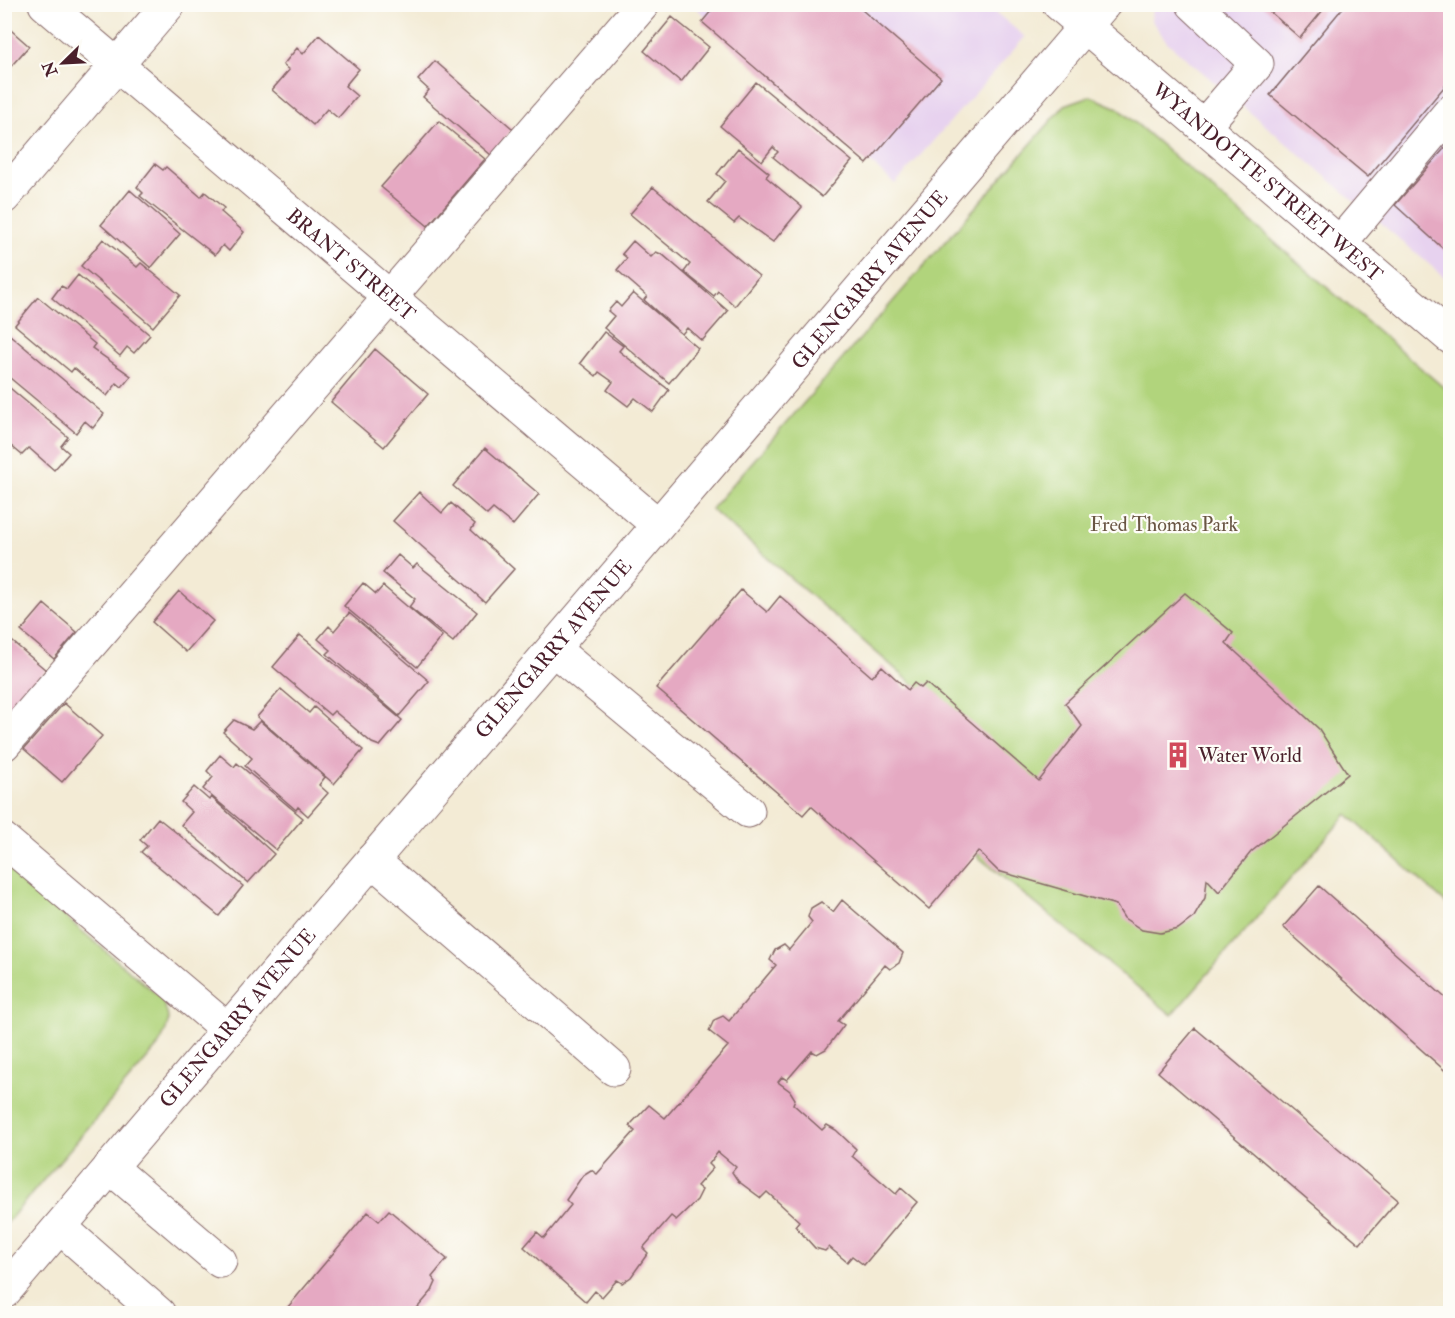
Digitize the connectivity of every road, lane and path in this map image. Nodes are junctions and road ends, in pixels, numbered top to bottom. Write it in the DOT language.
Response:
graph roads {
  1 [pos="45,4"];
  2 [pos="169,4"];
  3 [pos="643,4"];
  4 [pos="1059,4"];
  5 [pos="1192,4"];
  6 [pos="1095,16"];
  7 [pos="117,66"];
  8 [pos="1450,112"];
  9 [pos="1203,127"];
  10 [pos="4,197"];
  11 [pos="1340,243"];
  12 [pos="391,298"];
  13 [pos="1450,337"];
  14 [pos="658,525"];
  15 [pos="553,649"];
  16 [pos="4,744"];
  17 [pos="748,811"];
  18 [pos="4,840"];
  19 [pos="372,861"];
  20 [pos="228,1030"];
  21 [pos="614,1069"];
  22 [pos="110,1167"];
  23 [pos="60,1227"];
  24 [pos="220,1261"];
  25 [pos="4,1293"];
  26 [pos="159,1314"];
  1 -- 7 [label="main road, BRANT STREET"];
  2 -- 7 [label="main road"];
  3 -- 12 [label="main road"];
  4 -- 6 [label="main road, WYANDOTTE STREET WEST"];
  5 -- 9 [label="main road"];
  6 -- 9 [label="main road, WYANDOTTE STREET WEST"];
  6 -- 14 [label="main road, GLENGARRY AVENUE"];
  7 -- 10 [label="main road"];
  7 -- 12 [label="main road, BRANT STREET"];
  8 -- 11 [label="main road"];
  9 -- 11 [label="main road, WYANDOTTE STREET WEST"];
  11 -- 13 [label="main road, WYANDOTTE STREET WEST"];
  12 -- 14 [label="main road, BRANT STREET"];
  12 -- 16 [label="main road"];
  14 -- 15 [label="main road, GLENGARRY AVENUE"];
  15 -- 17 [label="main road"];
  15 -- 19 [label="main road, GLENGARRY AVENUE"];
  18 -- 20 [label="main road"];
  19 -- 20 [label="main road, GLENGARRY AVENUE"];
  19 -- 21 [label="main road"];
  20 -- 22 [label="main road, GLENGARRY AVENUE"];
  22 -- 23 [label="main road, GLENGARRY AVENUE"];
  22 -- 24 [label="main road"];
  23 -- 25 [label="main road, GLENGARRY AVENUE"];
  23 -- 26 [label="main road"];
}
